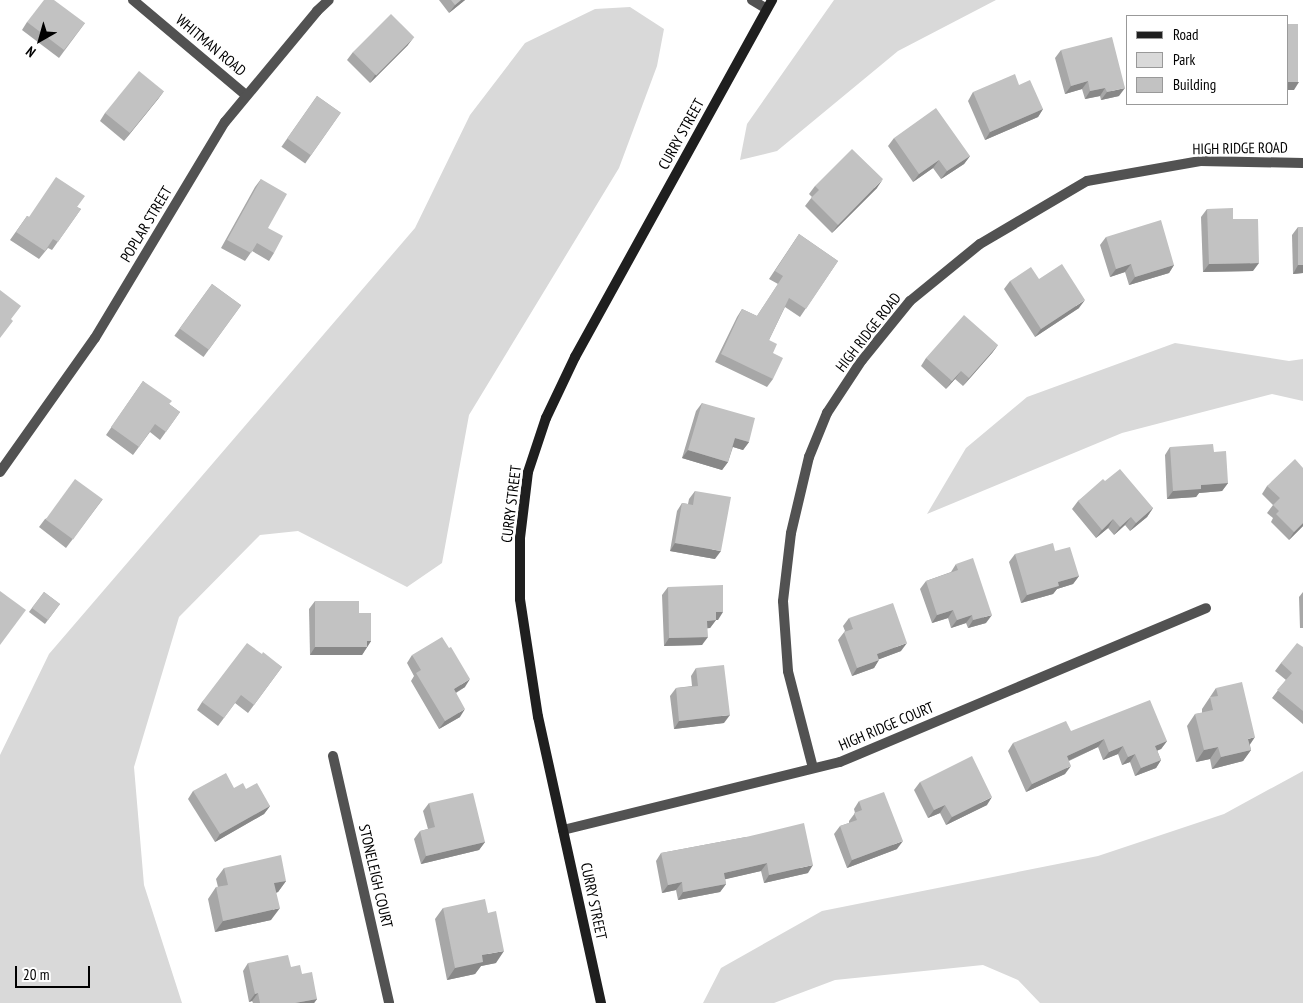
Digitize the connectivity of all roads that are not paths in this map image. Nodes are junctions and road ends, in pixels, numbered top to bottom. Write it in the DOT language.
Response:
graph roads {
  1 [pos="134,0"];
  2 [pos="329,0"];
  3 [pos="752,0"];
  4 [pos="769,4"];
  5 [pos="246,95"];
  6 [pos="1303,162"];
  7 [pos="0,472"];
  8 [pos="1206,608"];
  9 [pos="333,756"];
  10 [pos="813,768"];
  11 [pos="563,830"];
  12 [pos="389,1003"];
  13 [pos="601,1003"];
  1 -- 5 [label="street, WHITMAN ROAD"];
  2 -- 5 [label="street, POPLAR STREET"];
  3 -- 4 [label="street"];
  4 -- 11 [label="street, CURRY STREET"];
  5 -- 7 [label="street, POPLAR STREET"];
  6 -- 10 [label="street, HIGH RIDGE ROAD"];
  8 -- 10 [label="street, HIGH RIDGE COURT"];
  9 -- 12 [label="street, STONELEIGH COURT"];
  10 -- 11 [label="street, HIGH RIDGE COURT"];
  11 -- 13 [label="street, CURRY STREET"];
}
